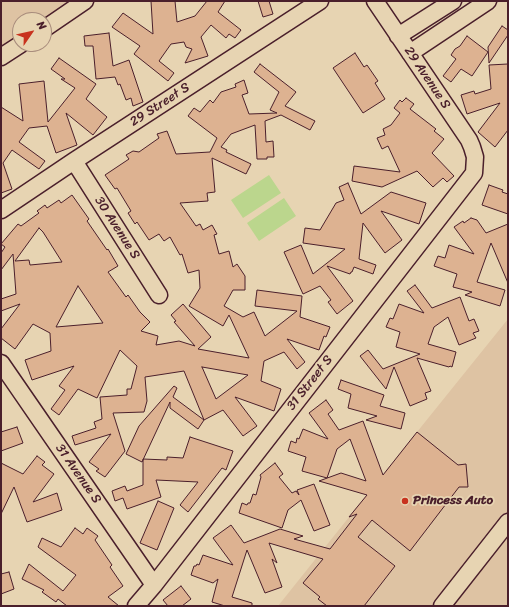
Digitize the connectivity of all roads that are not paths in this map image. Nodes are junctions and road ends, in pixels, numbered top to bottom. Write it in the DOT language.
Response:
graph roads {
  1 [pos="85,1"];
  2 [pos="320,1"];
  3 [pos="375,1"];
  4 [pos="453,1"];
  5 [pos="488,1"];
  6 [pos="52,24"];
  7 [pos="398,36"];
  8 [pos="12,50"];
  9 [pos="410,53"];
  10 [pos="1,57"];
  11 [pos="475,157"];
  12 [pos="74,161"];
  13 [pos="1,210"];
  14 [pos="159,295"];
  15 [pos="1,363"];
  16 [pos="508,522"];
  17 [pos="154,585"];
  18 [pos="136,606"];
  19 [pos="442,606"];
  1 -- 6 [label="street"];
  2 -- 12 [label="street, 29 Street S"];
  3 -- 7 [label="street, 29 Avenue S"];
  4 -- 7 [label="street"];
  5 -- 9 [label="street"];
  7 -- 9 [label="street, 29 Avenue S"];
  8 -- 10 [label="street"];
  9 -- 11 [label="street, 29 Avenue S"];
  11 -- 17 [label="street, 31 Street S"];
  12 -- 13 [label="street, 29 Street S"];
  12 -- 14 [label="street, 30 Avenue S"];
  15 -- 17 [label="street, 31 Avenue S"];
  16 -- 19 [label="street"];
  17 -- 18 [label="street, 31 Street S"];
}
